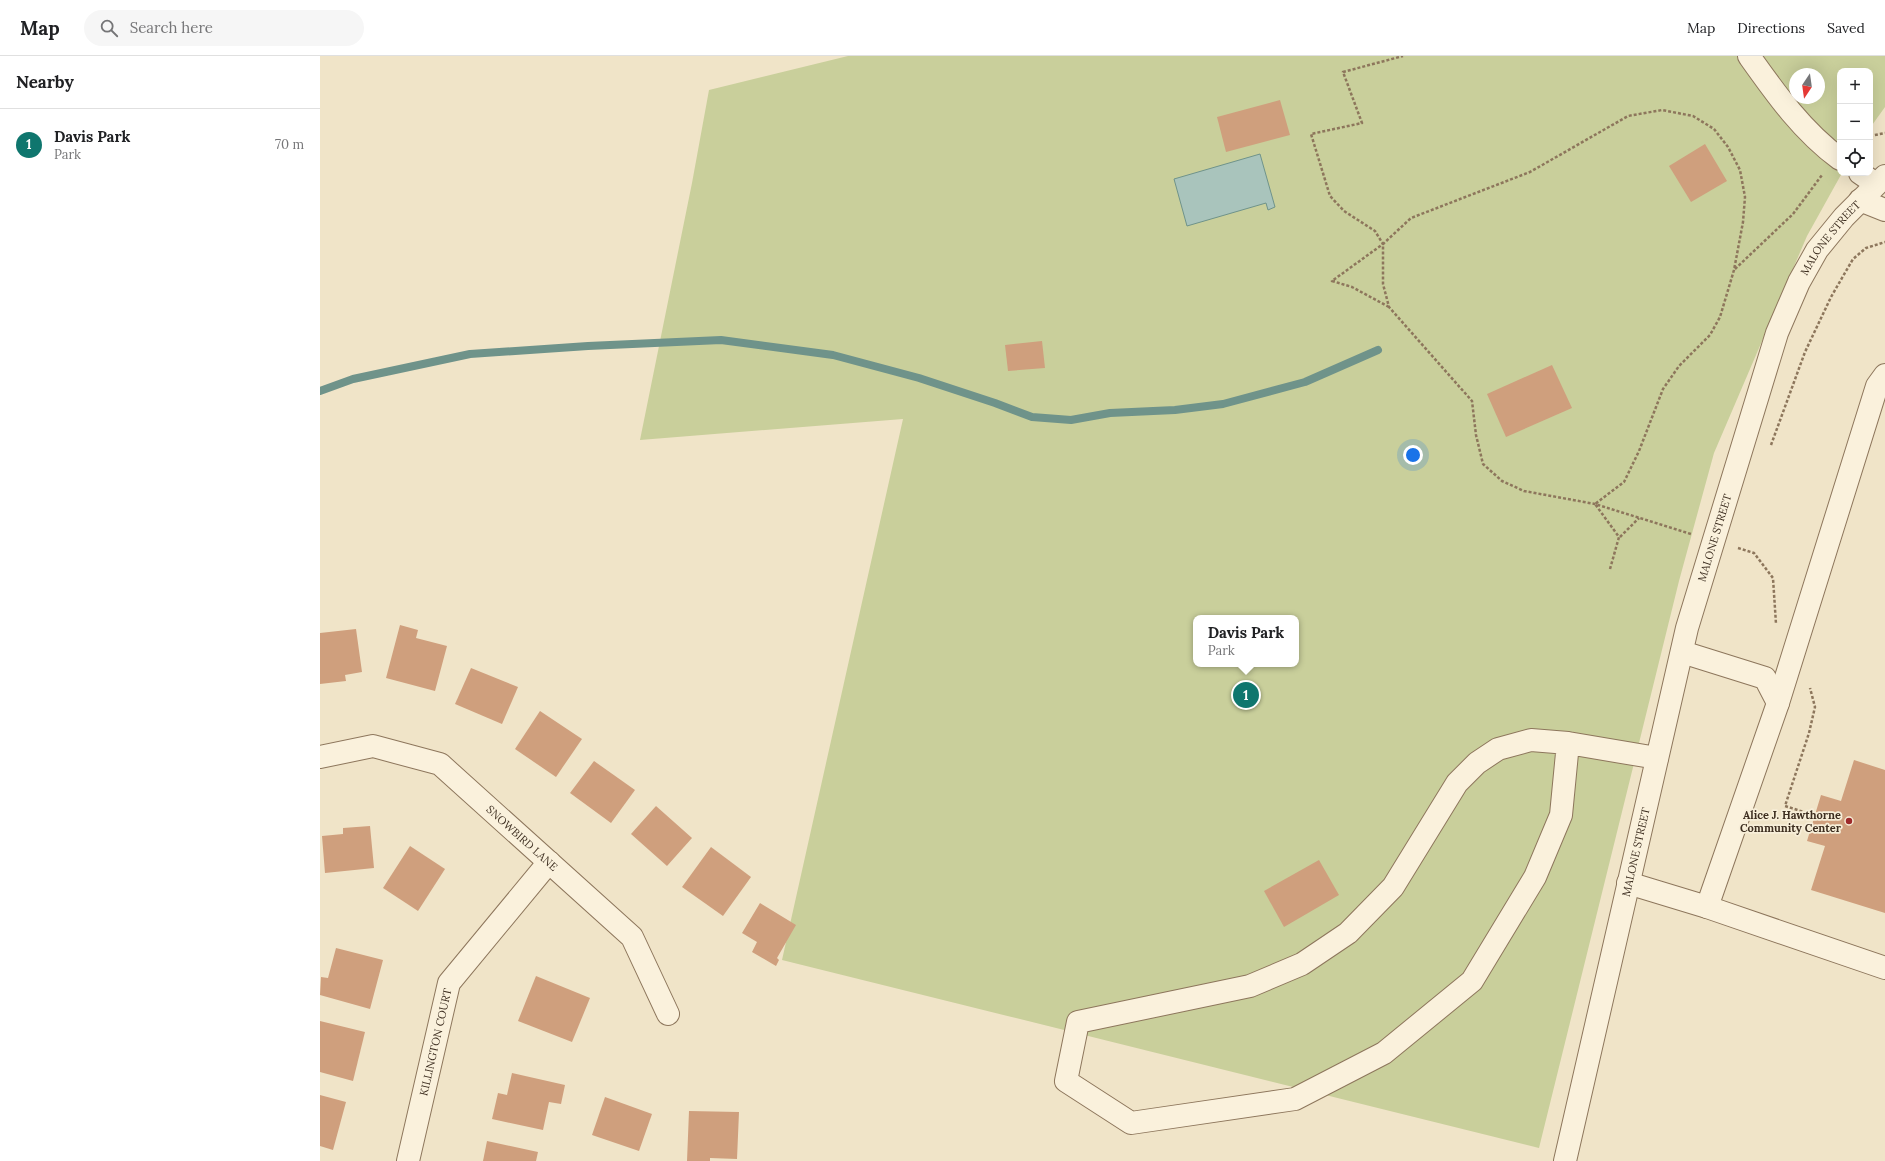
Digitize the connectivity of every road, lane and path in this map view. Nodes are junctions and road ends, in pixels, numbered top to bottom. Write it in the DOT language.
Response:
graph roads {
  1 [pos="1403,56"];
  2 [pos="1748,56"];
  3 [pos="1885,132"];
  4 [pos="1873,135"];
  5 [pos="1837,156"];
  6 [pos="1837,158"];
  7 [pos="1873,178"];
  8 [pos="1860,200"];
  9 [pos="1885,210"];
  10 [pos="1881,237"];
  11 [pos="1881,242"];
  12 [pos="1885,242"];
  13 [pos="1383,244"];
  14 [pos="1734,270"];
  15 [pos="1389,307"];
  16 [pos="1885,375"];
  17 [pos="1768,451"];
  18 [pos="1595,504"];
  19 [pos="1640,518"];
  20 [pos="1620,537"];
  21 [pos="1714,541"];
  22 [pos="1610,569"];
  23 [pos="1682,652"];
  24 [pos="1793,654"];
  25 [pos="1778,703"];
  26 [pos="1568,743"];
  27 [pos="320,756"];
  28 [pos="1658,758"];
  29 [pos="1807,813"];
  30 [pos="549,862"];
  31 [pos="1628,883"];
  32 [pos="1707,907"];
  33 [pos="1885,968"];
  34 [pos="668,1014"];
  35 [pos="408,1161"];
  36 [pos="1565,1161"];
  1 -- 13 [label="path"];
  2 -- 5 [label="street"];
  3 -- 4 [label="path"];
  6 -- 14 [label="path"];
  7 -- 8 [label="street, MALONE STREET"];
  8 -- 9 [label="street"];
  8 -- 21 [label="street, MALONE STREET"];
  10 -- 11 [label="path"];
  11 -- 12 [label="path"];
  11 -- 17 [label="path"];
  13 -- 14 [label="path"];
  13 -- 15 [label="path"];
  13 -- 15 [label="path"];
  14 -- 18 [label="path"];
  15 -- 18 [label="path"];
  16 -- 24 [label="street"];
  18 -- 19 [label="path"];
  18 -- 20 [label="path"];
  19 -- 20 [label="path"];
  19 -- 21 [label="path"];
  20 -- 22 [label="path"];
  21 -- 23 [label="street, MALONE STREET"];
  21 -- 24 [label="path"];
  23 -- 25 [label="street"];
  23 -- 28 [label="street, MALONE STREET"];
  24 -- 25 [label="street"];
  24 -- 29 [label="path"];
  25 -- 32 [label="street"];
  26 -- 26 [label="street"];
  26 -- 28 [label="street"];
  27 -- 30 [label="street, SNOWBIRD LANE"];
  28 -- 31 [label="street, MALONE STREET"];
  30 -- 34 [label="street, SNOWBIRD LANE"];
  30 -- 35 [label="street, KILLINGTON COURT"];
  31 -- 32 [label="street"];
  31 -- 36 [label="street, MALONE STREET"];
  32 -- 33 [label="street"];
}
